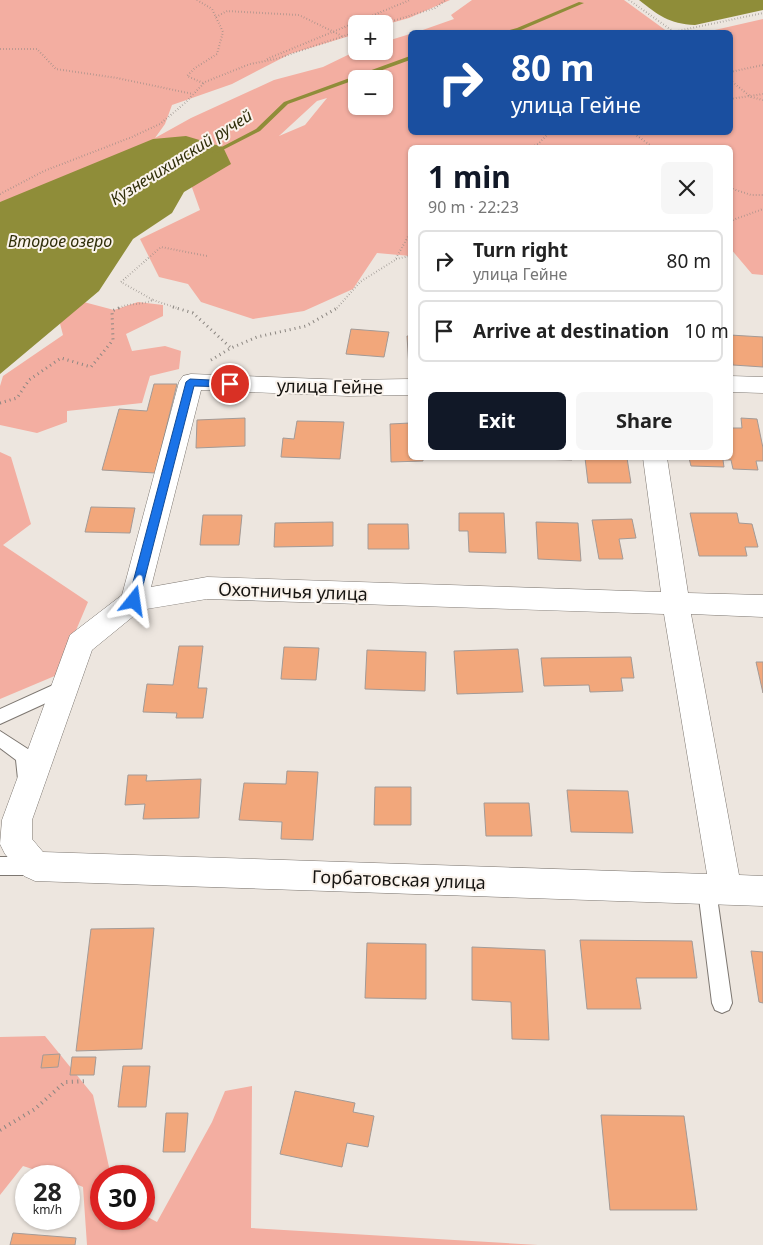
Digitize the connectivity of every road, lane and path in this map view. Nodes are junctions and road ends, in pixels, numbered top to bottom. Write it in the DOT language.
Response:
graph roads {
  1 [pos="197,0"];
  2 [pos="410,0"];
  3 [pos="446,0"];
  4 [pos="629,0"];
  5 [pos="763,13"];
  6 [pos="374,15"];
  7 [pos="216,17"];
  8 [pos="393,21"];
  9 [pos="348,26"];
  10 [pos="671,30"];
  11 [pos="683,30"];
  12 [pos="334,32"];
  13 [pos="348,34"];
  14 [pos="342,36"];
  15 [pos="0,49"];
  16 [pos="259,63"];
  17 [pos="763,64"];
  18 [pos="733,71"];
  19 [pos="733,82"];
  20 [pos="204,83"];
  21 [pos="194,94"];
  22 [pos="763,94"];
  23 [pos="751,97"];
  24 [pos="733,98"];
  25 [pos="763,100"];
  26 [pos="547,135"];
  27 [pos="636,135"];
  28 [pos="536,145"];
  29 [pos="650,145"];
  30 [pos="733,189"];
  31 [pos="0,194"];
  32 [pos="763,195"];
  33 [pos="763,209"];
  34 [pos="733,220"];
  35 [pos="408,237"];
  36 [pos="207,256"];
  37 [pos="408,257"];
  38 [pos="395,260"];
  39 [pos="153,300"];
  40 [pos="231,348"];
  41 [pos="190,382"];
  42 [pos="733,384"];
  43 [pos="763,385"];
  44 [pos="408,386"];
  45 [pos="0,403"];
  46 [pos="655,460"];
  47 [pos="134,601"];
  48 [pos="676,604"];
  49 [pos="763,606"];
  50 [pos="64,687"];
  51 [pos="0,717"];
  52 [pos="0,738"];
  53 [pos="28,786"];
  54 [pos="0,866"];
  55 [pos="35,866"];
  56 [pos="717,890"];
  57 [pos="763,891"];
  58 [pos="722,1003"];
  59 [pos="88,1081"];
  60 [pos="0,1130"];
  1 -- 7 [label="path"];
  2 -- 6 [label="path"];
  3 -- 8 [label="path"];
  4 -- 10 [label="path"];
  5 -- 11 [label="path"];
  7 -- 12 [label="path"];
  7 -- 20 [label="path"];
  9 -- 12 [label="path"];
  12 -- 14 [label="path"];
  12 -- 16 [label="path"];
  13 -- 14 [label="path"];
  14 -- 16 [label="path"];
  15 -- 21 [label="path"];
  16 -- 20 [label="path"];
  17 -- 18 [label="path"];
  19 -- 23 [label="path"];
  20 -- 21 [label="path"];
  21 -- 31 [label="path"];
  22 -- 23 [label="path"];
  23 -- 24 [label="path"];
  23 -- 25 [label="path"];
  26 -- 28 [label="path"];
  27 -- 29 [label="path"];
  30 -- 32 [label="path"];
  33 -- 34 [label="path"];
  35 -- 38 [label="path"];
  36 -- 39 [label="path"];
  37 -- 38 [label="path"];
  38 -- 40 [label="path"];
  39 -- 40 [label="path"];
  39 -- 45 [label="path"];
  40 -- 41 [label="path"];
  41 -- 44 [label="street, улица Гейне"];
  41 -- 47 [label="street"];
  42 -- 43 [label="street"];
  46 -- 48 [label="street"];
  47 -- 48 [label="street, Охотничья улица"];
  47 -- 50 [label="street, Охотничья улица"];
  48 -- 49 [label="street, Охотничья улица"];
  48 -- 56 [label="street"];
  50 -- 51 [label="lane"];
  50 -- 53 [label="street, Охотничья улица"];
  52 -- 53 [label="lane"];
  53 -- 55 [label="street, Охотничья улица"];
  54 -- 55 [label="lane"];
  55 -- 56 [label="street, Горбатовская улица"];
  56 -- 57 [label="street, Горбатовская улица"];
  56 -- 58 [label="lane"];
  59 -- 60 [label="path"];
}
